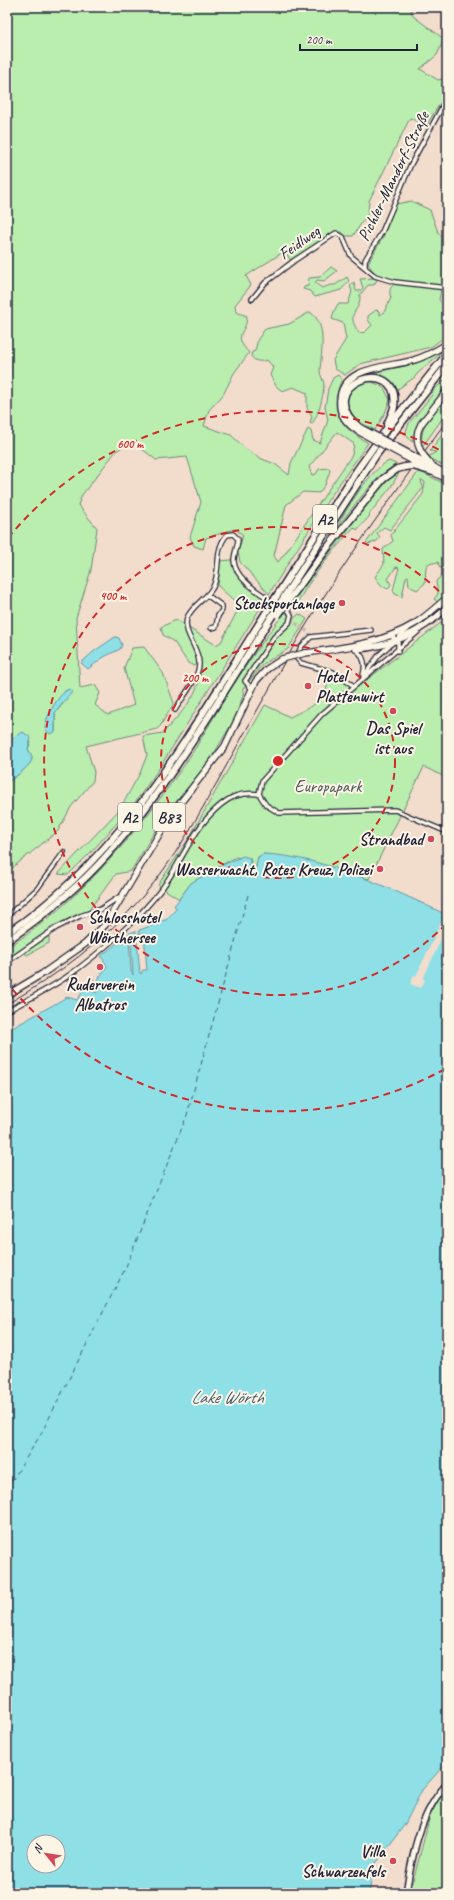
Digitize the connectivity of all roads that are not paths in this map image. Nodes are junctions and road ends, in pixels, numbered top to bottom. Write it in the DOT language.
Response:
graph roads {
  1 [pos="447,98"];
  2 [pos="365,267"];
  3 [pos="447,288"];
  4 [pos="252,299"];
  5 [pos="447,344"];
  6 [pos="447,354"];
  7 [pos="447,365"];
  8 [pos="447,392"];
  9 [pos="359,430"];
  10 [pos="385,431"];
  11 [pos="437,471"];
  12 [pos="447,474"];
  13 [pos="447,479"];
  14 [pos="207,595"];
  15 [pos="447,598"];
  16 [pos="286,599"];
  17 [pos="447,608"];
  18 [pos="416,623"];
  19 [pos="425,626"];
  20 [pos="211,628"];
  21 [pos="372,630"];
  22 [pos="390,636"];
  23 [pos="396,641"];
  24 [pos="338,649"];
  25 [pos="354,649"];
  26 [pos="398,651"];
  27 [pos="361,679"];
  28 [pos="354,686"];
  29 [pos="252,688"];
  30 [pos="175,710"];
  31 [pos="259,794"];
  32 [pos="447,832"];
  33 [pos="64,852"];
  34 [pos="123,895"];
  35 [pos="7,916"];
  36 [pos="7,933"];
  37 [pos="7,941"];
  38 [pos="7,962"];
  39 [pos="7,995"];
  40 [pos="7,1011"];
  41 [pos="447,1784"];
  42 [pos="406,1893"];
  1 -- 2 [label="street, Pichler-Mandorf-Straße"];
  2 -- 3 [label="street, Feidlweg"];
  2 -- 4 [label="street, Feidlweg"];
  5 -- 9 [label="main road"];
  6 -- 10 [label="highway, A2"];
  7 -- 16 [label="highway, A2"];
  8 -- 11 [label="main road, bridge"];
  9 -- 10 [label="highway"];
  9 -- 11 [label="highway, bridge"];
  10 -- 36 [label="highway, A2, bridge"];
  11 -- 12 [label="main road"];
  11 -- 13 [label="main road"];
  11 -- 16 [label="highway, bridge"];
  14 -- 20 [label="street"];
  14 -- 29 [label="street"];
  14 -- 30 [label="street"];
  15 -- 18 [label="main road, B83"];
  16 -- 37 [label="highway, A2, bridge"];
  17 -- 19 [label="main road, B83"];
  18 -- 22 [label="main road, B83"];
  18 -- 23 [label="street"];
  19 -- 23 [label="main road, B83"];
  19 -- 26 [label="street"];
  21 -- 28 [label="street"];
  22 -- 23 [label="street"];
  22 -- 24 [label="main road, B83"];
  23 -- 25 [label="main road, B83"];
  23 -- 26 [label="street"];
  23 -- 27 [label="street"];
  24 -- 25 [label="main road, B83"];
  24 -- 29 [label="main road, B83, bridge"];
  25 -- 27 [label="street"];
  26 -- 27 [label="street"];
  27 -- 28 [label="street"];
  28 -- 31 [label="street"];
  29 -- 34 [label="main road, B83"];
  31 -- 32 [label="street"];
  31 -- 40 [label="street"];
  33 -- 35 [label="street"];
  34 -- 38 [label="street"];
  34 -- 39 [label="main road, B83"];
  41 -- 42 [label="main road"];
}
